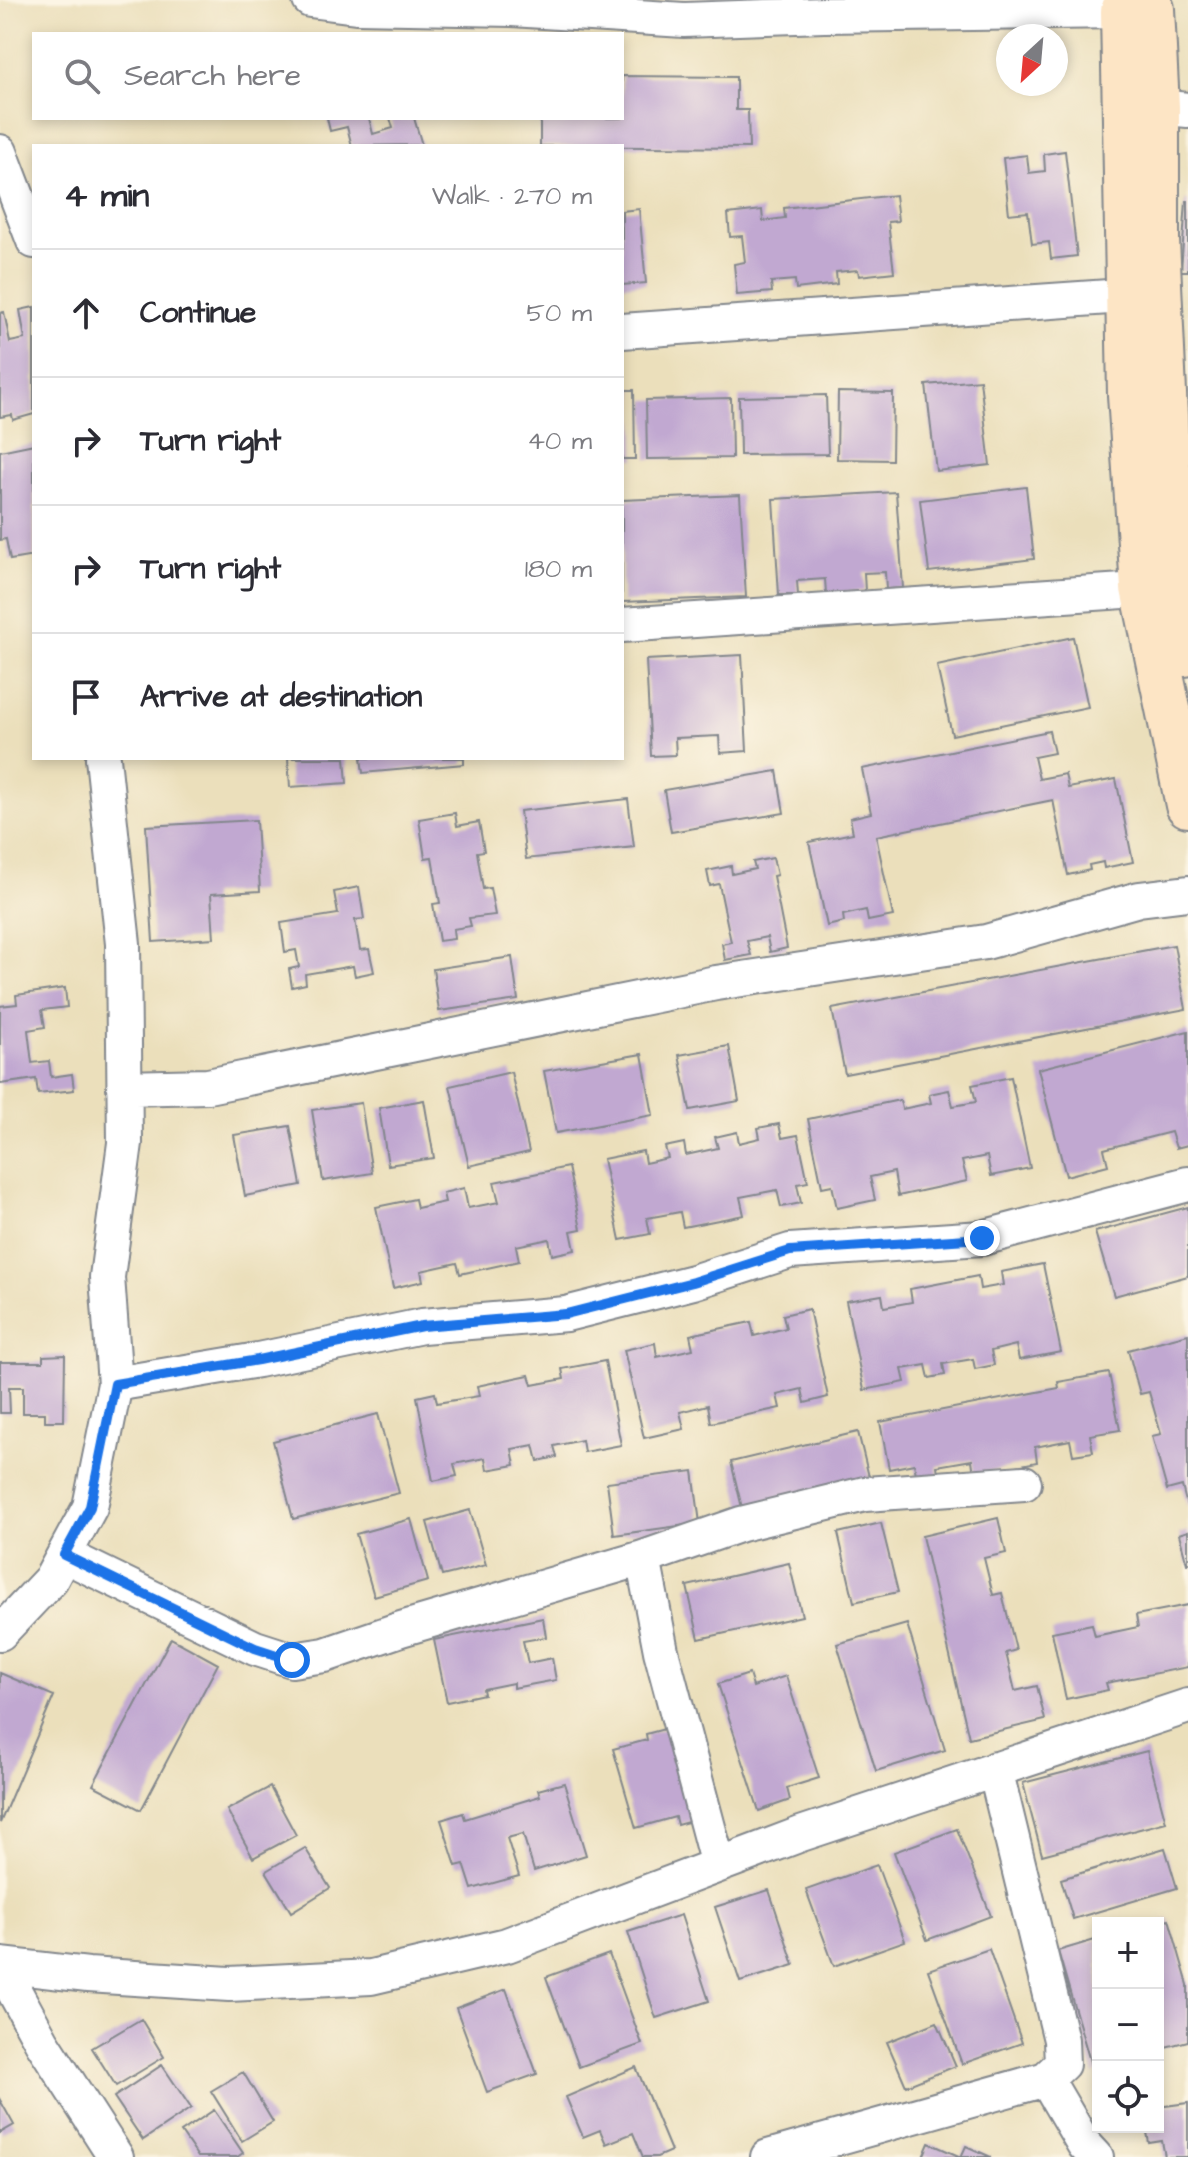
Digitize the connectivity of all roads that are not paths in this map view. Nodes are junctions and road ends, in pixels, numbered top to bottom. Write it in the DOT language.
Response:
graph roads {
  1 [pos="310,0"];
  2 [pos="1133,4"];
  3 [pos="1172,108"];
  4 [pos="0,152"];
  5 [pos="32,236"];
  6 [pos="1144,294"];
  7 [pos="624,331"];
  8 [pos="1160,588"];
  9 [pos="624,625"];
  10 [pos="1188,669"];
  11 [pos="103,760"];
  12 [pos="1188,805"];
  13 [pos="1188,893"];
  14 [pos="124,1088"];
  15 [pos="1188,1184"];
  16 [pos="115,1384"];
  17 [pos="1024,1483"];
  18 [pos="64,1555"];
  19 [pos="643,1558"];
  20 [pos="0,1633"];
  21 [pos="1188,1706"];
  22 [pos="995,1769"];
  23 [pos="718,1865"];
  24 [pos="3,1977"];
  25 [pos="1046,2079"];
  26 [pos="116,2157"];
  27 [pos="768,2157"];
  28 [pos="1096,2157"];
  1 -- 2 [label="street"];
  2 -- 3 [label="street"];
  2 -- 6 [label="street"];
  3 -- 6 [label="street"];
  4 -- 5 [label="street"];
  6 -- 7 [label="street"];
  6 -- 8 [label="street"];
  8 -- 9 [label="street"];
  8 -- 10 [label="street"];
  8 -- 12 [label="street"];
  11 -- 14 [label="street"];
  13 -- 14 [label="street"];
  14 -- 16 [label="street"];
  15 -- 16 [label="street"];
  16 -- 18 [label="street"];
  17 -- 19 [label="street"];
  18 -- 19 [label="street"];
  18 -- 20 [label="street"];
  19 -- 23 [label="street"];
  21 -- 22 [label="street"];
  22 -- 23 [label="street"];
  22 -- 25 [label="street"];
  23 -- 24 [label="street"];
  24 -- 26 [label="street"];
  25 -- 27 [label="street"];
  25 -- 28 [label="street"];
}
